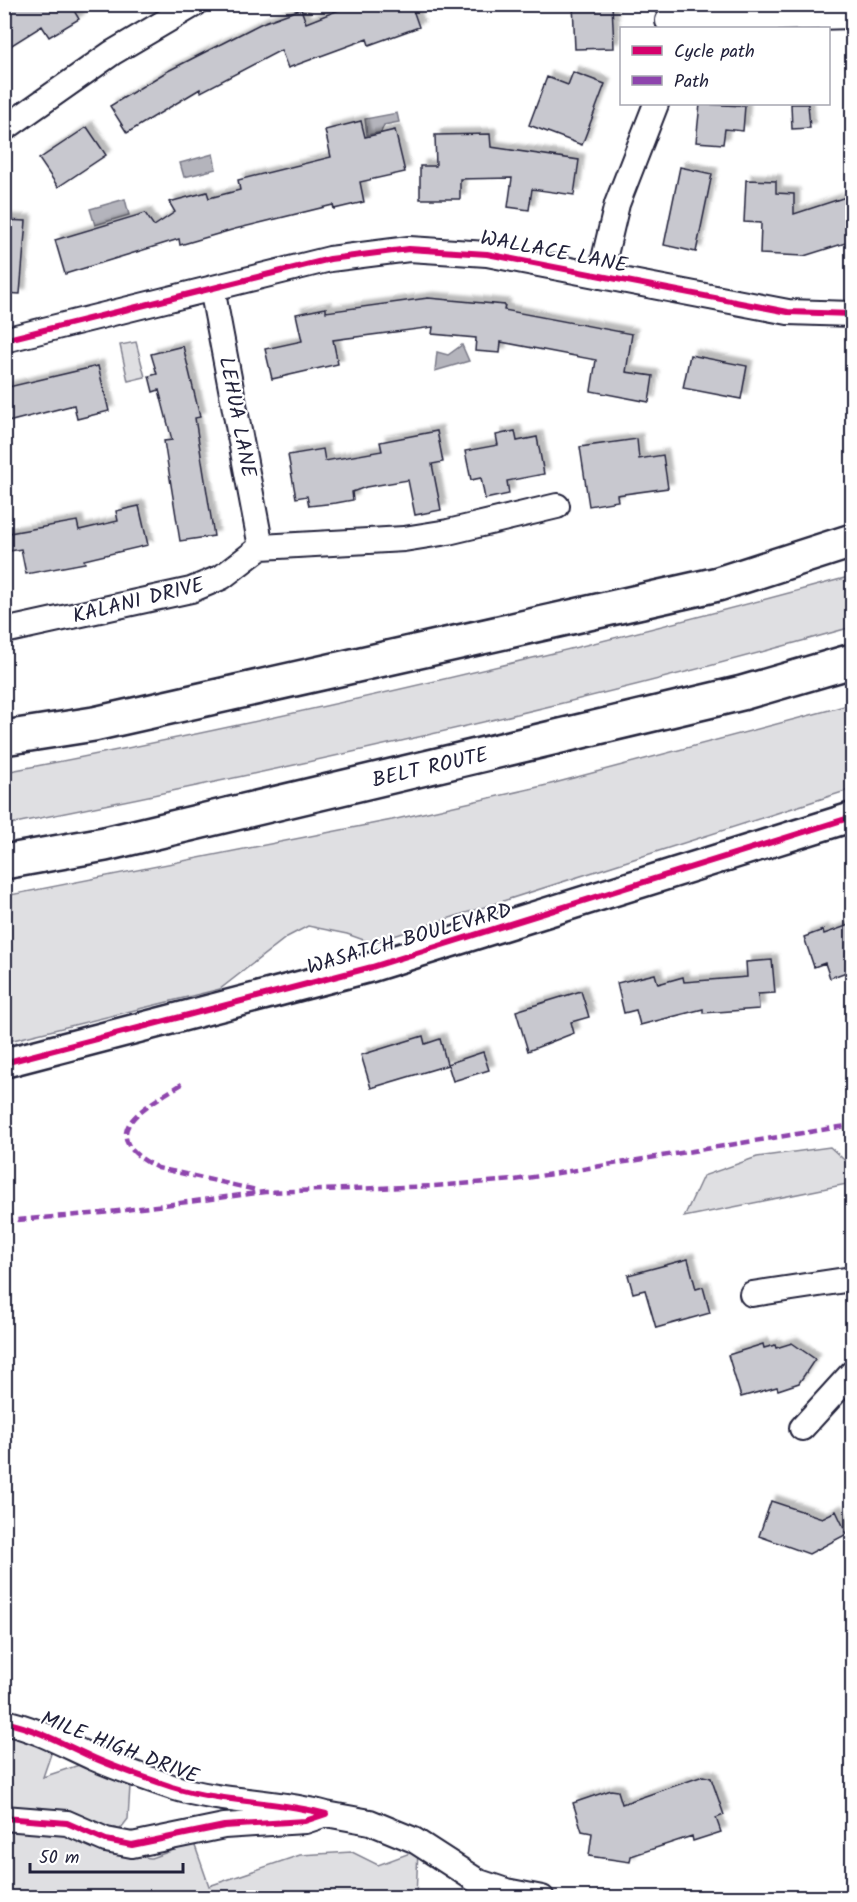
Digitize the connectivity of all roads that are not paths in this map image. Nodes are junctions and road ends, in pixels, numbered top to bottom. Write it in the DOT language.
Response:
graph roads {
  1 [pos="195,4"];
  2 [pos="852,16"];
  3 [pos="668,18"];
  4 [pos="656,105"];
  5 [pos="4,129"];
  6 [pos="600,276"];
  7 [pos="212,288"];
  8 [pos="852,314"];
  9 [pos="4,340"];
  10 [pos="557,506"];
  11 [pos="852,541"];
  12 [pos="261,548"];
  13 [pos="4,631"];
  14 [pos="852,661"];
  15 [pos="4,738"];
  16 [pos="852,817"];
  17 [pos="4,862"];
  18 [pos="4,1063"];
  19 [pos="852,1279"];
  20 [pos="752,1294"];
  21 [pos="852,1373"];
  22 [pos="802,1428"];
  23 [pos="4,1722"];
  24 [pos="326,1814"];
  25 [pos="4,1818"];
  26 [pos="542,1898"];
  1 -- 5 [label="street"];
  2 -- 3 [label="street"];
  4 -- 6 [label="street"];
  6 -- 7 [label="street, WALLACE LANE"];
  6 -- 8 [label="street, WALLACE LANE"];
  7 -- 9 [label="street, WALLACE LANE"];
  7 -- 12 [label="street, LEHUA LANE"];
  10 -- 12 [label="street"];
  11 -- 15 [label="highway"];
  12 -- 13 [label="street, KALANI DRIVE"];
  14 -- 17 [label="highway, BELT ROUTE"];
  16 -- 18 [label="street, WASATCH BOULEVARD"];
  19 -- 20 [label="street"];
  21 -- 22 [label="street"];
  23 -- 24 [label="street, MILE HIGH DRIVE"];
  24 -- 25 [label="street, MILE HIGH DRIVE"];
  24 -- 26 [label="street, MILE HIGH DRIVE"];
}
